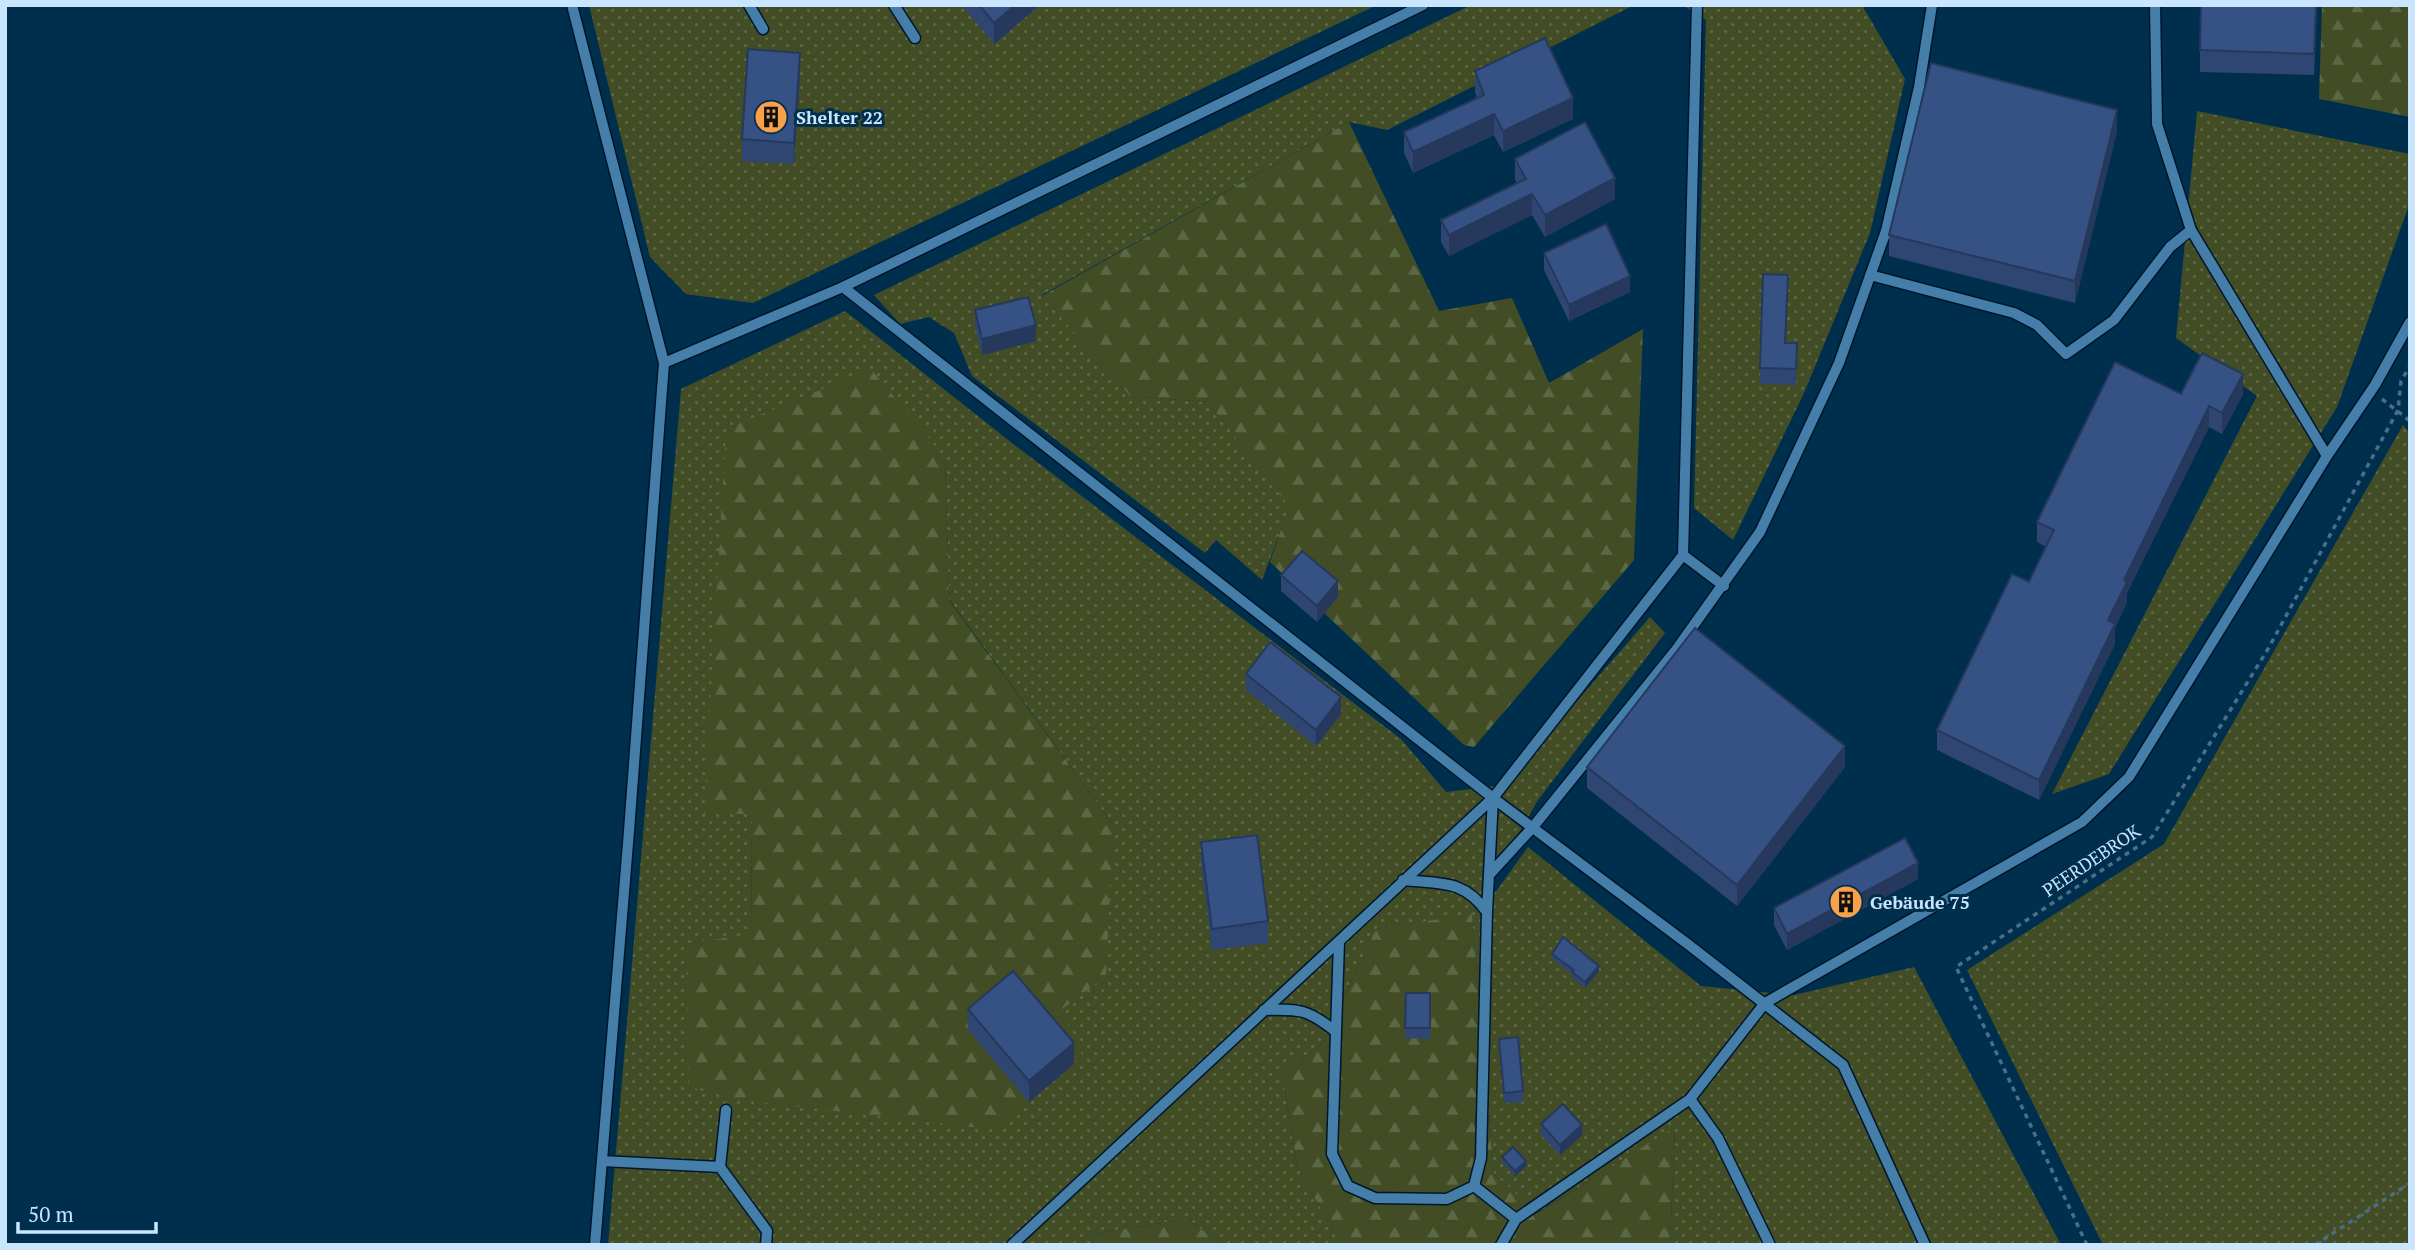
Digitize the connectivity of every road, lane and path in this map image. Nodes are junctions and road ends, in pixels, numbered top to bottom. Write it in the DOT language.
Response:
graph roads {
  1 [pos="572,5"];
  2 [pos="749,5"];
  3 [pos="894,5"];
  4 [pos="1423,5"];
  5 [pos="1697,5"];
  6 [pos="1932,5"];
  7 [pos="2155,5"];
  8 [pos="763,29"];
  9 [pos="915,38"];
  10 [pos="2191,229"];
  11 [pos="1870,275"];
  12 [pos="843,287"];
  13 [pos="2410,322"];
  14 [pos="664,363"];
  15 [pos="2410,366"];
  16 [pos="2398,410"];
  17 [pos="2410,421"];
  18 [pos="2327,456"];
  19 [pos="1683,555"];
  20 [pos="1724,586"];
  21 [pos="1493,798"];
  22 [pos="1533,827"];
  23 [pos="1489,875"];
  24 [pos="1403,880"];
  25 [pos="1487,912"];
  26 [pos="1339,942"];
  27 [pos="1765,1003"];
  28 [pos="1264,1010"];
  29 [pos="1336,1031"];
  30 [pos="1690,1098"];
  31 [pos="726,1110"];
  32 [pos="602,1161"];
  33 [pos="720,1167"];
  34 [pos="2410,1182"];
  35 [pos="1474,1186"];
  36 [pos="1517,1219"];
  37 [pos="595,1245"];
  38 [pos="766,1245"];
  39 [pos="1012,1245"];
  40 [pos="1501,1245"];
  41 [pos="1770,1245"];
  42 [pos="1925,1245"];
  43 [pos="2087,1245"];
  44 [pos="2315,1245"];
  1 -- 14 [label="lane"];
  2 -- 8 [label="lane"];
  3 -- 9 [label="lane"];
  4 -- 12 [label="lane"];
  5 -- 19 [label="lane"];
  6 -- 11 [label="lane"];
  7 -- 10 [label="lane"];
  10 -- 11 [label="lane"];
  10 -- 18 [label="lane"];
  11 -- 20 [label="lane"];
  12 -- 14 [label="lane"];
  12 -- 21 [label="lane"];
  13 -- 18 [label="lane"];
  14 -- 32 [label="lane"];
  15 -- 16 [label="path, PEERDEBROK"];
  16 -- 17 [label="path"];
  16 -- 43 [label="path, PEERDEBROK"];
  18 -- 27 [label="lane"];
  19 -- 20 [label="lane"];
  19 -- 21 [label="lane"];
  20 -- 22 [label="lane"];
  21 -- 22 [label="lane"];
  21 -- 23 [label="lane"];
  21 -- 24 [label="lane"];
  22 -- 23 [label="lane"];
  22 -- 27 [label="lane"];
  23 -- 25 [label="lane"];
  24 -- 25 [label="lane"];
  24 -- 26 [label="lane"];
  25 -- 35 [label="lane"];
  26 -- 28 [label="lane"];
  26 -- 29 [label="lane"];
  27 -- 30 [label="lane"];
  27 -- 42 [label="lane"];
  28 -- 29 [label="lane"];
  28 -- 39 [label="lane"];
  29 -- 35 [label="lane"];
  30 -- 36 [label="lane"];
  30 -- 41 [label="lane"];
  31 -- 33 [label="lane"];
  32 -- 33 [label="lane"];
  32 -- 37 [label="lane"];
  33 -- 38 [label="lane"];
  34 -- 44 [label="path"];
  35 -- 36 [label="lane"];
  36 -- 40 [label="lane"];
}
